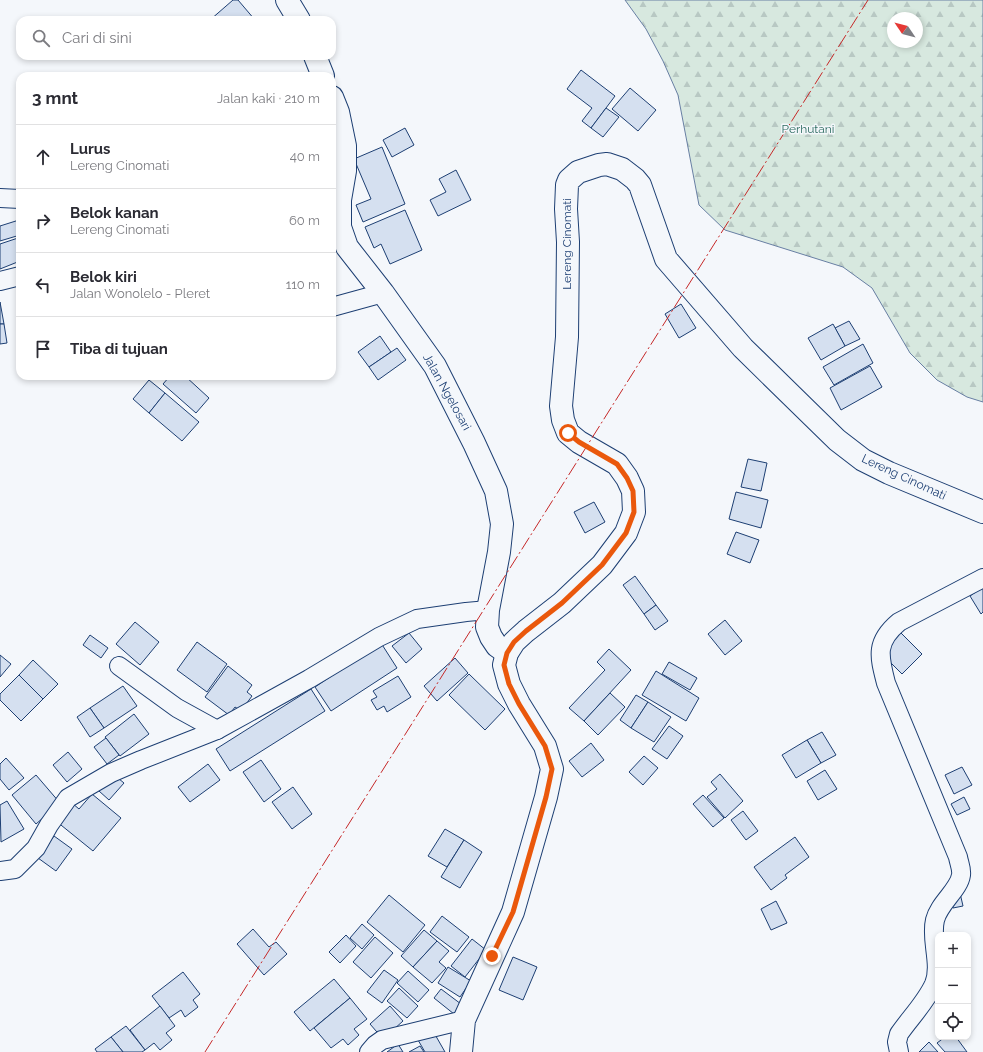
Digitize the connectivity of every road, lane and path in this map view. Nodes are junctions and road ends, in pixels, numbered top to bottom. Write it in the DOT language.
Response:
graph roads {
  1 [pos="287,0"];
  2 [pos="297,16"];
  3 [pos="317,60"];
  4 [pos="321,72"];
  5 [pos="336,107"];
  6 [pos="0,198"];
  7 [pos="16,199"];
  8 [pos="16,277"];
  9 [pos="0,281"];
  10 [pos="383,293"];
  11 [pos="336,306"];
  12 [pos="983,512"];
  13 [pos="983,578"];
  14 [pos="488,610"];
  15 [pos="507,653"];
  16 [pos="119,666"];
  17 [pos="217,730"];
  18 [pos="0,871"];
  19 [pos="464,1020"];
  20 [pos="369,1052"];
  21 [pos="461,1052"];
  22 [pos="899,1052"];
  1 -- 2 [label="main road"];
  3 -- 4 [label="main road"];
  5 -- 10 [label="main road, Jalan Ngelosari"];
  6 -- 7 [label="street"];
  8 -- 9 [label="street"];
  10 -- 11 [label="street"];
  10 -- 14 [label="main road, Jalan Ngelosari"];
  12 -- 15 [label="main road, Lereng Cinomati"];
  13 -- 22 [label="street"];
  14 -- 15 [label="main road, Jalan Ngelosari"];
  14 -- 17 [label="street"];
  15 -- 19 [label="main road"];
  16 -- 17 [label="street"];
  17 -- 18 [label="street"];
  19 -- 20 [label="street"];
  19 -- 21 [label="main road"];
}
